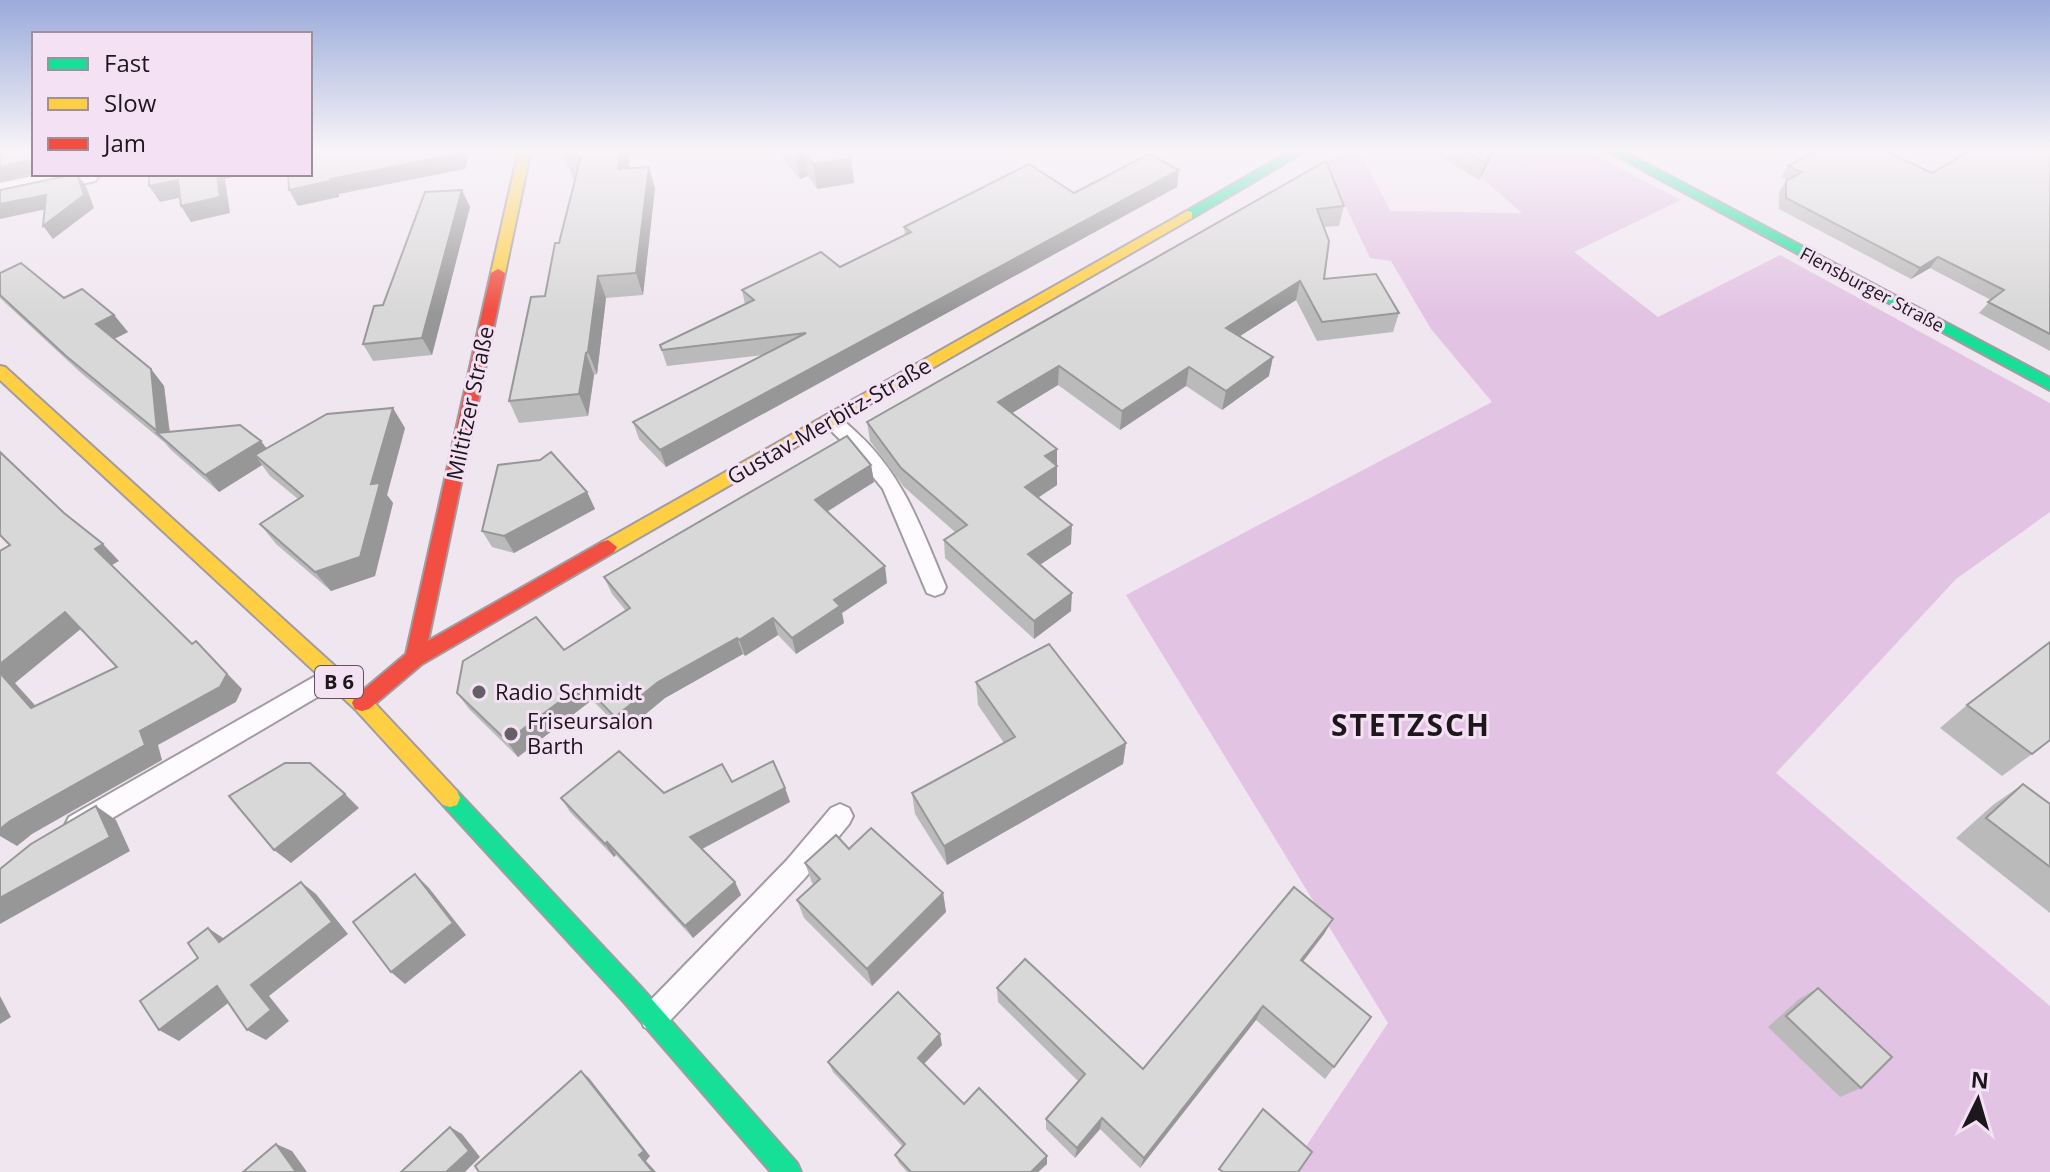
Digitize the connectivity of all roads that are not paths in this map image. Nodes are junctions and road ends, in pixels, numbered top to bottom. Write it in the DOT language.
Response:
graph roads {
  1 [pos="513,204"];
  2 [pos="1208,204"];
  3 [pos="1712,204"];
  4 [pos="0,371"];
  5 [pos="2050,385"];
  6 [pos="830,420"];
  7 [pos="935,587"];
  8 [pos="415,658"];
  9 [pos="333,676"];
  10 [pos="362,703"];
  11 [pos="840,816"];
  12 [pos="55,838"];
  13 [pos="653,1017"];
  14 [pos="788,1172"];
  1 -- 8 [label="street, Miltitzer Straße"];
  2 -- 6 [label="street, Gustav-Merbitz-Straße"];
  3 -- 5 [label="street, Flensburger Straße"];
  4 -- 9 [label="street, B 6"];
  6 -- 7 [label="lane"];
  6 -- 8 [label="street, Gustav-Merbitz-Straße"];
  8 -- 10 [label="street, Gustav-Merbitz-Straße"];
  9 -- 10 [label="street, B 6"];
  9 -- 12 [label="lane"];
  10 -- 13 [label="street, B 6"];
  11 -- 13 [label="lane"];
  13 -- 14 [label="street, B 6"];
}
